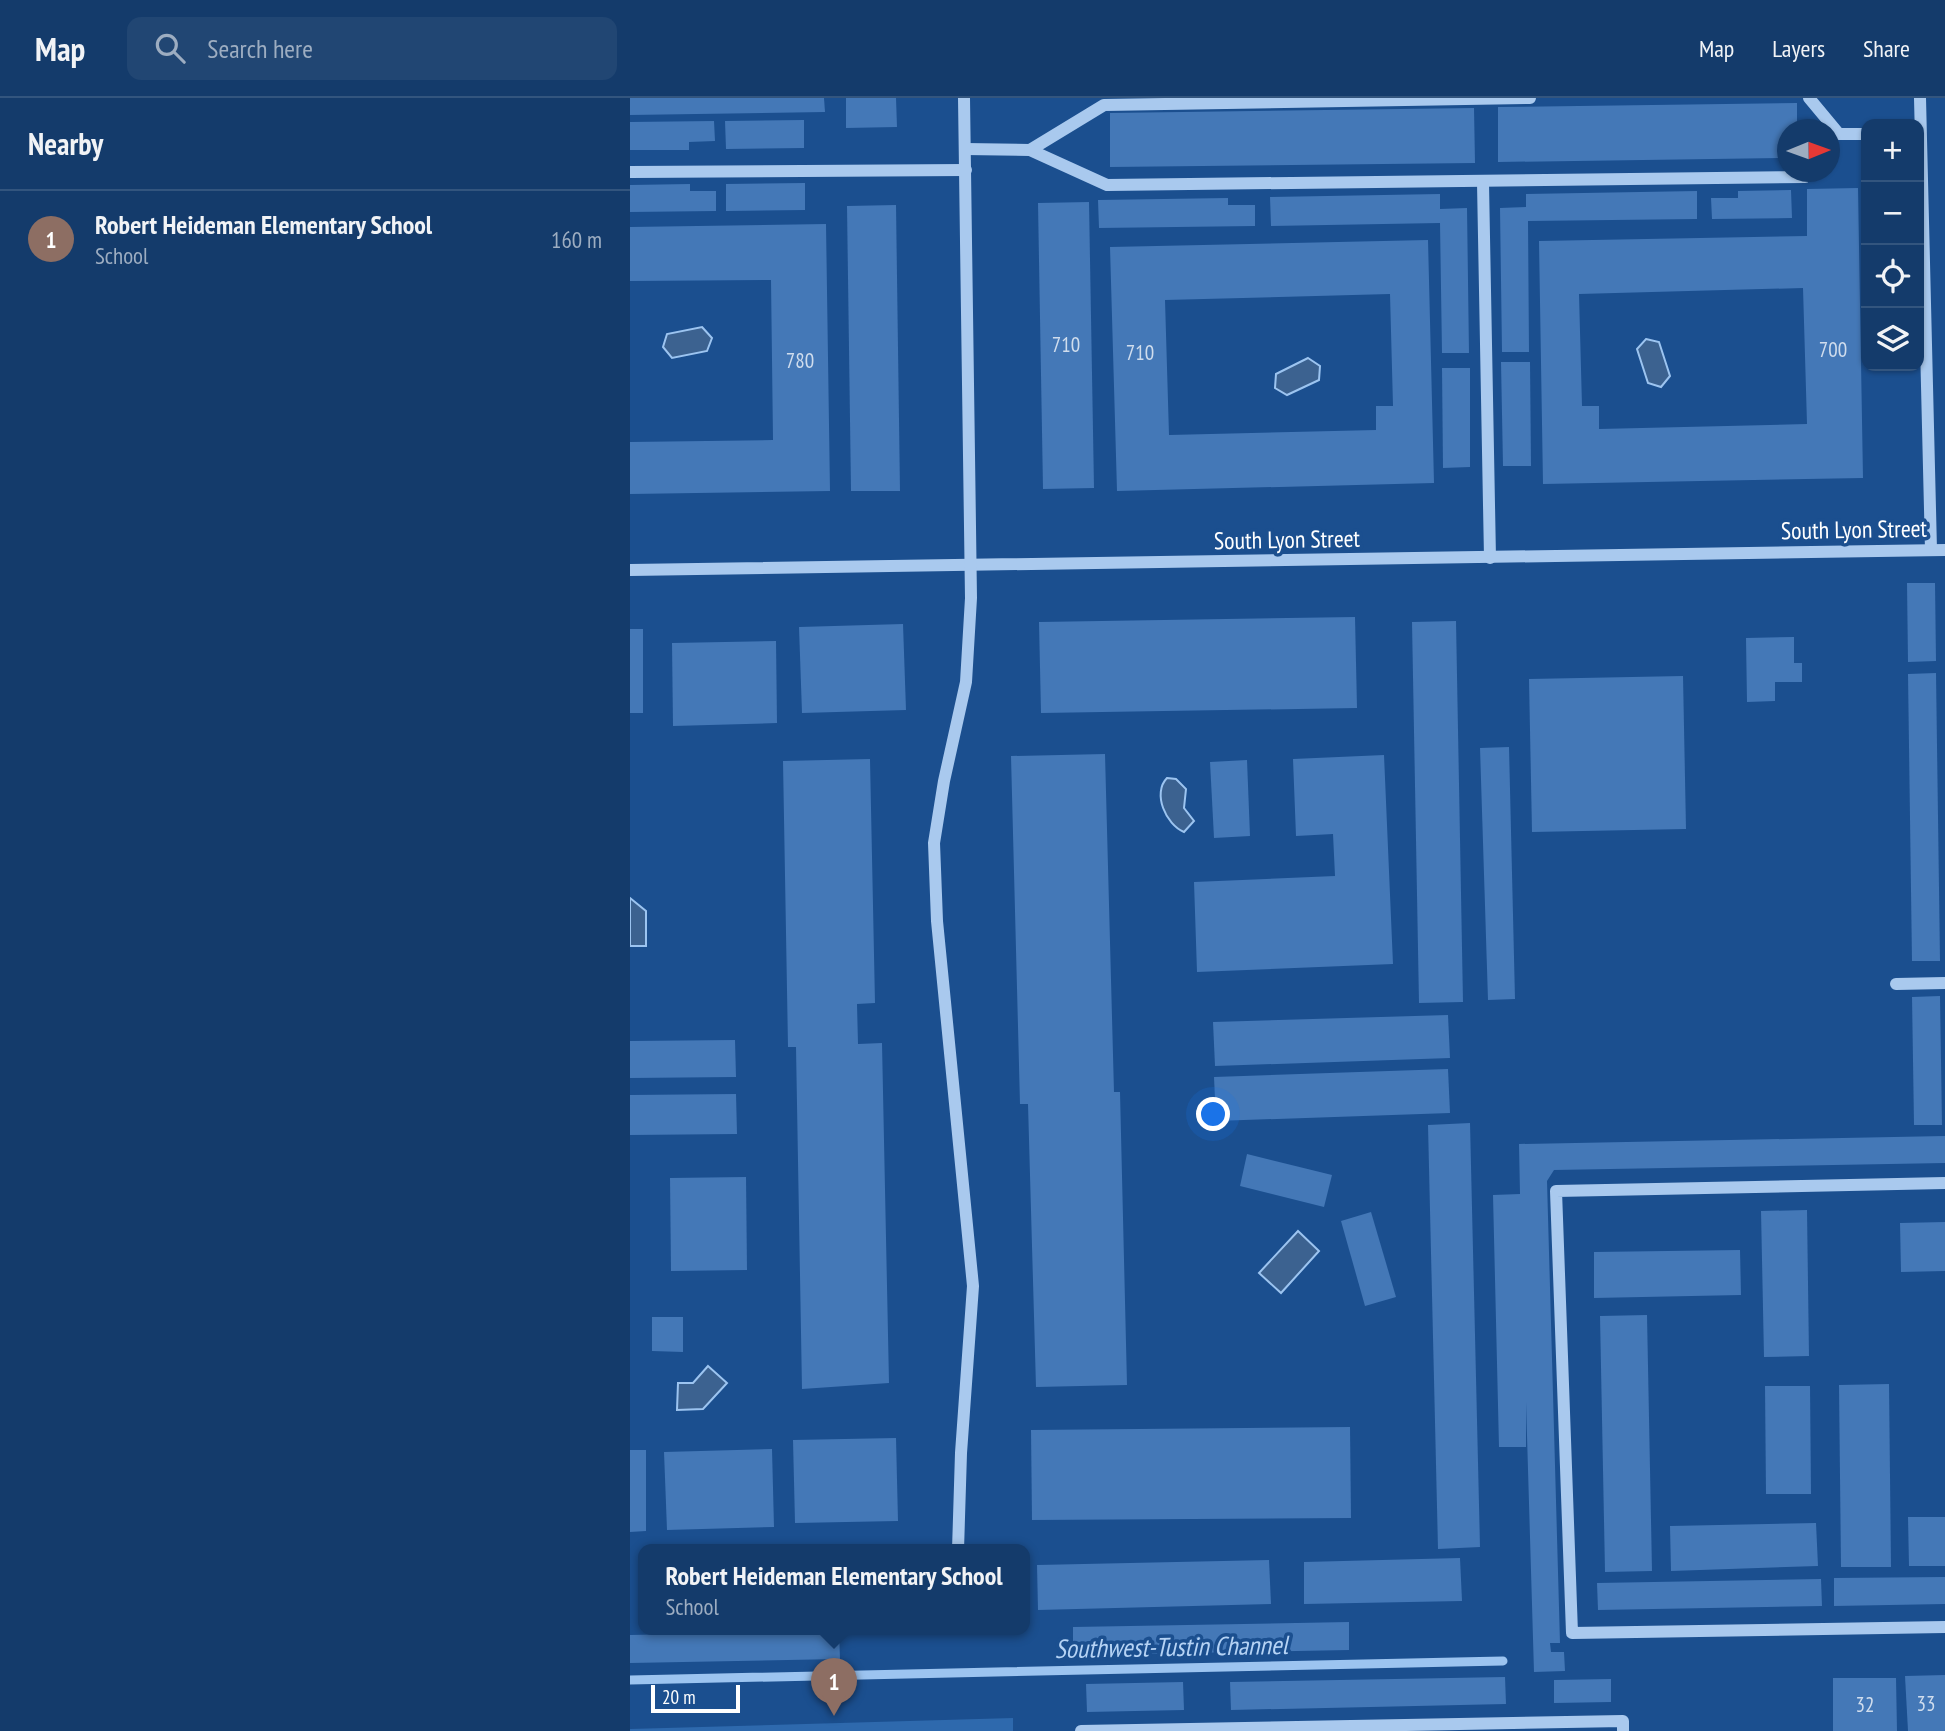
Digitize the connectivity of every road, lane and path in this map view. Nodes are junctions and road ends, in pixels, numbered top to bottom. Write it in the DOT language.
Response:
graph roads {
  1 [pos="964,98"];
  2 [pos="1530,98"];
  3 [pos="1809,98"];
  4 [pos="1920,98"];
  5 [pos="1477,99"];
  6 [pos="1826,119"];
  7 [pos="1920,119"];
  8 [pos="1840,134"];
  9 [pos="1861,134"];
  10 [pos="965,149"];
  11 [pos="1030,150"];
  12 [pos="966,170"];
  13 [pos="630,172"];
  14 [pos="1777,178"];
  15 [pos="1921,182"];
  16 [pos="1483,183"];
  17 [pos="1931,550"];
  18 [pos="1945,550"];
  19 [pos="1490,558"];
  20 [pos="972,565"];
  21 [pos="630,570"];
  22 [pos="1945,983"];
  23 [pos="1896,984"];
  24 [pos="1945,1183"];
  25 [pos="958,1544"];
  26 [pos="1945,1627"];
  27 [pos="1082,1731"];
  28 [pos="1623,1731"];
  1 -- 10 [label="street"];
  2 -- 5 [label="street"];
  3 -- 6 [label="street"];
  4 -- 7 [label="street"];
  5 -- 11 [label="street"];
  8 -- 9 [label="street"];
  10 -- 11 [label="street"];
  10 -- 12 [label="street"];
  11 -- 16 [label="street"];
  12 -- 13 [label="street"];
  12 -- 20 [label="street"];
  14 -- 16 [label="street"];
  15 -- 17 [label="street"];
  16 -- 19 [label="street"];
  17 -- 18 [label="street, South Lyon Street"];
  17 -- 19 [label="street, South Lyon Street"];
  19 -- 20 [label="street, South Lyon Street"];
  20 -- 21 [label="street, South Lyon Street"];
  20 -- 25 [label="street"];
  22 -- 23 [label="street"];
  24 -- 26 [label="street"];
  27 -- 28 [label="street"];
}
